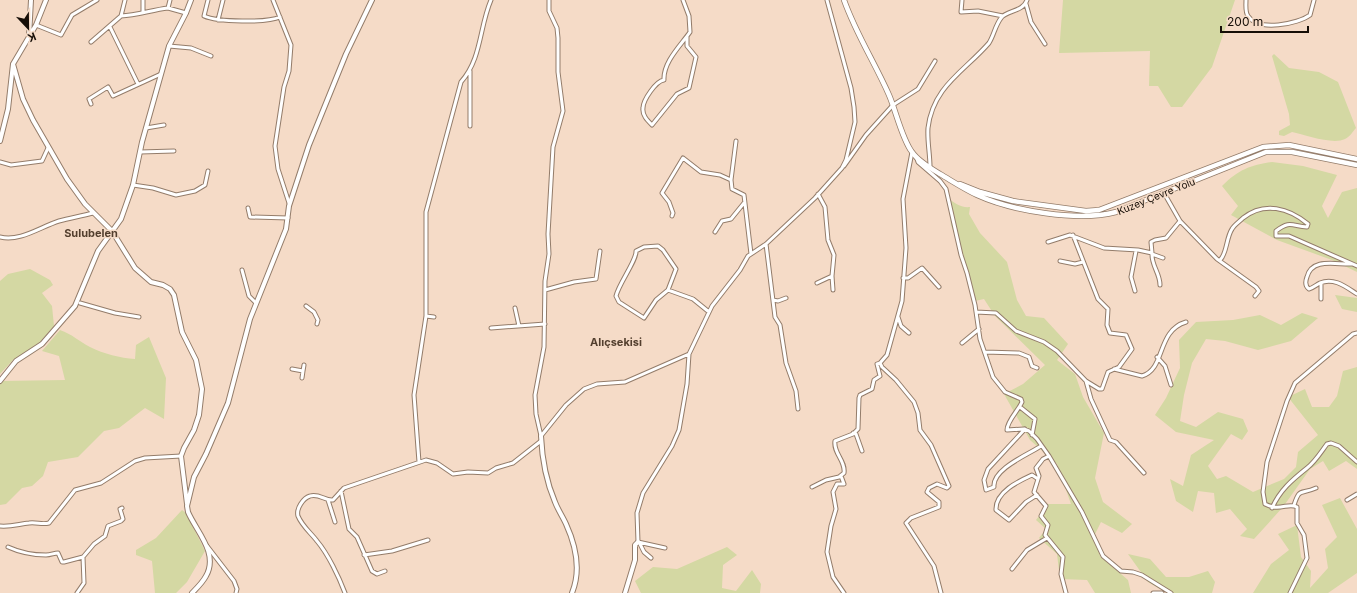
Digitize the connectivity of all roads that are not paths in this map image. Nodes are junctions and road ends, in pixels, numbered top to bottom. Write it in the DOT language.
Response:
graph roads {
  1 [pos="31,0"];
  2 [pos="46,0"];
  3 [pos="97,0"];
  4 [pos="125,0"];
  5 [pos="143,0"];
  6 [pos="170,0"];
  7 [pos="191,0"];
  8 [pos="208,0"];
  9 [pos="222,0"];
  10 [pos="274,0"];
  11 [pos="372,0"];
  12 [pos="491,0"];
  13 [pos="549,0"];
  14 [pos="683,0"];
  15 [pos="828,0"];
  16 [pos="844,0"];
  17 [pos="962,0"];
  18 [pos="1246,0"];
  19 [pos="1314,0"];
  20 [pos="1027,2"];
  21 [pos="168,8"];
  22 [pos="143,12"];
  23 [pos="186,13"];
  24 [pos="121,16"];
  25 [pos="1003,16"];
  26 [pos="280,17"];
  27 [pos="218,20"];
  28 [pos="36,25"];
  29 [pos="110,27"];
  30 [pos="29,36"];
  31 [pos="687,36"];
  32 [pos="92,42"];
  33 [pos="1045,44"];
  34 [pos="169,46"];
  35 [pos="211,56"];
  36 [pos="935,61"];
  37 [pos="14,64"];
  38 [pos="470,71"];
  39 [pos="161,74"];
  40 [pos="138,84"];
  41 [pos="91,104"];
  42 [pos="893,105"];
  43 [pos="164,126"];
  44 [pos="470,126"];
  45 [pos="146,128"];
  46 [pos="0,141"];
  47 [pos="736,141"];
  48 [pos="48,148"];
  49 [pos="174,150"];
  50 [pos="140,152"];
  51 [pos="912,152"];
  52 [pos="917,157"];
  53 [pos="1357,159"];
  54 [pos="0,162"];
  55 [pos="1357,165"];
  56 [pos="930,167"];
  57 [pos="842,168"];
  58 [pos="208,171"];
  59 [pos="731,180"];
  60 [pos="955,183"];
  61 [pos="133,187"];
  62 [pos="1164,193"];
  63 [pos="818,194"];
  64 [pos="744,203"];
  65 [pos="289,206"];
  66 [pos="248,208"];
  67 [pos="93,213"];
  68 [pos="672,216"];
  69 [pos="288,218"];
  70 [pos="1180,221"];
  71 [pos="113,232"];
  72 [pos="715,232"];
  73 [pos="1073,236"];
  74 [pos="0,237"];
  75 [pos="1048,242"];
  76 [pos="766,244"];
  77 [pos="600,251"];
  78 [pos="1136,251"];
  79 [pos="751,254"];
  80 [pos="1152,254"];
  81 [pos="1163,258"];
  82 [pos="1220,260"];
  83 [pos="1060,261"];
  84 [pos="1083,262"];
  85 [pos="1352,264"];
  86 [pos="1357,266"];
  87 [pos="242,270"];
  88 [pos="832,276"];
  89 [pos="903,278"];
  90 [pos="817,283"];
  91 [pos="1321,283"];
  92 [pos="1160,285"];
  93 [pos="940,286"];
  94 [pos="545,290"];
  95 [pos="668,290"];
  96 [pos="833,290"];
  97 [pos="1135,291"];
  98 [pos="1357,294"];
  99 [pos="1255,296"];
  100 [pos="786,298"];
  101 [pos="1321,299"];
  102 [pos="772,300"];
  103 [pos="80,303"];
  104 [pos="256,303"];
  105 [pos="306,306"];
  106 [pos="515,308"];
  107 [pos="709,312"];
  108 [pos="976,312"];
  109 [pos="426,316"];
  110 [pos="139,317"];
  111 [pos="434,318"];
  112 [pos="898,318"];
  113 [pos="1186,322"];
  114 [pos="317,324"];
  115 [pos="545,324"];
  116 [pos="59,326"];
  117 [pos="519,326"];
  118 [pos="491,328"];
  119 [pos="979,329"];
  120 [pos="909,333"];
  121 [pos="1357,333"];
  122 [pos="962,343"];
  123 [pos="985,352"];
  124 [pos="689,354"];
  125 [pos="1157,357"];
  126 [pos="880,363"];
  127 [pos="304,365"];
  128 [pos="1037,368"];
  129 [pos="292,369"];
  130 [pos="1114,369"];
  131 [pos="303,371"];
  132 [pos="302,378"];
  133 [pos="0,381"];
  134 [pos="1086,381"];
  135 [pos="1171,385"];
  136 [pos="0,386"];
  137 [pos="1020,407"];
  138 [pos="798,409"];
  139 [pos="1025,430"];
  140 [pos="853,433"];
  141 [pos="1032,435"];
  142 [pos="541,438"];
  143 [pos="1042,446"];
  144 [pos="862,451"];
  145 [pos="181,456"];
  146 [pos="1049,456"];
  147 [pos="419,462"];
  148 [pos="1357,462"];
  149 [pos="1144,473"];
  150 [pos="841,476"];
  151 [pos="1038,479"];
  152 [pos="812,487"];
  153 [pos="1316,488"];
  154 [pos="341,491"];
  155 [pos="1357,494"];
  156 [pos="1037,495"];
  157 [pos="328,500"];
  158 [pos="1347,500"];
  159 [pos="1294,505"];
  160 [pos="187,506"];
  161 [pos="122,508"];
  162 [pos="1272,508"];
  163 [pos="336,522"];
  164 [pos="0,526"];
  165 [pos="1047,538"];
  166 [pos="428,540"];
  167 [pos="639,542"];
  168 [pos="206,545"];
  169 [pos="8,546"];
  170 [pos="664,548"];
  171 [pos="364,555"];
  172 [pos="83,556"];
  173 [pos="651,558"];
  174 [pos="1012,569"];
  175 [pos="385,571"];
  176 [pos="237,589"];
  177 [pos="77,593"];
  178 [pos="192,593"];
  179 [pos="236,593"];
  180 [pos="239,593"];
  181 [pos="345,593"];
  182 [pos="572,593"];
  183 [pos="625,593"];
  184 [pos="844,593"];
  185 [pos="941,593"];
  186 [pos="1066,593"];
  187 [pos="1153,593"];
  188 [pos="1162,593"];
  189 [pos="1171,593"];
  190 [pos="1290,593"];
  1 -- 30 [label="street"];
  2 -- 28 [label="street"];
  3 -- 28 [label="street"];
  4 -- 24 [label="street"];
  5 -- 22 [label="street"];
  6 -- 21 [label="street"];
  7 -- 23 [label="street"];
  8 -- 27 [label="street"];
  9 -- 27 [label="street"];
  10 -- 26 [label="street"];
  11 -- 65 [label="street"];
  12 -- 38 [label="street"];
  13 -- 94 [label="street"];
  14 -- 31 [label="street"];
  15 -- 57 [label="street"];
  16 -- 42 [label="main road, Kuzey Çevre Yolu"];
  17 -- 25 [label="street"];
  18 -- 19 [label="street"];
  20 -- 25 [label="street"];
  20 -- 33 [label="street"];
  21 -- 22 [label="street"];
  21 -- 23 [label="street"];
  22 -- 24 [label="street"];
  23 -- 34 [label="street"];
  24 -- 29 [label="street"];
  25 -- 56 [label="street"];
  26 -- 27 [label="street"];
  26 -- 65 [label="street"];
  28 -- 30 [label="street"];
  29 -- 32 [label="street"];
  29 -- 40 [label="street"];
  30 -- 37 [label="street"];
  31 -- 31 [label="street"];
  34 -- 35 [label="street"];
  34 -- 39 [label="street"];
  36 -- 42 [label="street"];
  37 -- 46 [label="street"];
  37 -- 48 [label="street"];
  38 -- 44 [label="street"];
  38 -- 109 [label="street"];
  39 -- 40 [label="street"];
  39 -- 45 [label="street"];
  40 -- 41 [label="street"];
  42 -- 51 [label="main road, Kuzey Çevre Yolu"];
  42 -- 57 [label="street"];
  43 -- 45 [label="street"];
  45 -- 50 [label="street"];
  47 -- 59 [label="street"];
  48 -- 54 [label="street"];
  48 -- 67 [label="street"];
  49 -- 50 [label="street"];
  50 -- 61 [label="street"];
  51 -- 52 [label="main road, Kuzey Çevre Yolu"];
  51 -- 89 [label="street"];
  52 -- 56 [label="main road, Kuzey Çevre Yolu"];
  52 -- 108 [label="street"];
  53 -- 60 [label="main road, Kuzey Çevre Yolu"];
  55 -- 62 [label="main road, Kuzey Çevre Yolu"];
  56 -- 60 [label="main road, Kuzey Çevre Yolu"];
  57 -- 63 [label="street"];
  58 -- 61 [label="street"];
  59 -- 64 [label="street"];
  59 -- 68 [label="street"];
  60 -- 62 [label="main road, Kuzey Çevre Yolu"];
  61 -- 71 [label="street"];
  62 -- 70 [label="street"];
  63 -- 76 [label="street"];
  63 -- 88 [label="street"];
  64 -- 72 [label="street"];
  64 -- 79 [label="street"];
  65 -- 69 [label="street"];
  66 -- 69 [label="street"];
  67 -- 71 [label="street"];
  67 -- 74 [label="street"];
  69 -- 104 [label="street"];
  70 -- 80 [label="street"];
  70 -- 82 [label="street"];
  71 -- 103 [label="street"];
  71 -- 116 [label="street"];
  71 -- 145 [label="street"];
  73 -- 75 [label="street"];
  73 -- 78 [label="street"];
  73 -- 84 [label="street"];
  76 -- 79 [label="street"];
  76 -- 102 [label="street"];
  77 -- 94 [label="street"];
  78 -- 80 [label="street"];
  78 -- 97 [label="street"];
  79 -- 107 [label="street"];
  80 -- 81 [label="street"];
  80 -- 92 [label="street"];
  82 -- 85 [label="street"];
  82 -- 99 [label="street"];
  83 -- 84 [label="street"];
  84 -- 130 [label="street"];
  85 -- 86 [label="street"];
  85 -- 91 [label="street"];
  87 -- 104 [label="street"];
  88 -- 90 [label="street"];
  88 -- 96 [label="street"];
  89 -- 93 [label="street"];
  89 -- 112 [label="street"];
  91 -- 98 [label="street"];
  91 -- 101 [label="street"];
  94 -- 115 [label="street"];
  95 -- 95 [label="street"];
  95 -- 107 [label="street"];
  100 -- 102 [label="street"];
  102 -- 138 [label="street"];
  103 -- 110 [label="street"];
  103 -- 116 [label="street"];
  104 -- 160 [label="street"];
  105 -- 114 [label="street"];
  106 -- 117 [label="street"];
  107 -- 124 [label="street"];
  108 -- 119 [label="street"];
  108 -- 134 [label="street"];
  109 -- 111 [label="street"];
  109 -- 147 [label="street"];
  112 -- 120 [label="street"];
  112 -- 126 [label="street"];
  113 -- 125 [label="street"];
  115 -- 117 [label="street"];
  115 -- 142 [label="street"];
  116 -- 133 [label="street"];
  116 -- 136 [label="street"];
  117 -- 118 [label="street"];
  119 -- 122 [label="street"];
  119 -- 123 [label="street"];
  121 -- 162 [label="street"];
  123 -- 128 [label="street"];
  123 -- 137 [label="street"];
  124 -- 142 [label="street"];
  124 -- 167 [label="street"];
  125 -- 130 [label="street"];
  125 -- 135 [label="street"];
  126 -- 140 [label="street"];
  126 -- 185 [label="street"];
  127 -- 131 [label="street"];
  129 -- 131 [label="street"];
  130 -- 134 [label="street"];
  131 -- 132 [label="street"];
  134 -- 149 [label="street"];
  137 -- 139 [label="street"];
  137 -- 141 [label="street"];
  139 -- 141 [label="street"];
  139 -- 143 [label="street"];
  140 -- 144 [label="street"];
  140 -- 150 [label="street"];
  141 -- 143 [label="street"];
  142 -- 147 [label="street"];
  142 -- 182 [label="street"];
  143 -- 146 [label="street"];
  145 -- 160 [label="street"];
  145 -- 164 [label="street"];
  146 -- 151 [label="street"];
  146 -- 189 [label="street"];
  147 -- 154 [label="street"];
  148 -- 162 [label="street"];
  150 -- 152 [label="street"];
  150 -- 184 [label="street"];
  151 -- 156 [label="street"];
  151 -- 156 [label="street"];
  153 -- 159 [label="street"];
  154 -- 157 [label="street"];
  154 -- 171 [label="street"];
  155 -- 158 [label="street"];
  156 -- 165 [label="street"];
  157 -- 163 [label="street"];
  157 -- 181 [label="street"];
  159 -- 162 [label="street"];
  159 -- 190 [label="street"];
  160 -- 168 [label="street"];
  161 -- 172 [label="street"];
  165 -- 174 [label="street"];
  165 -- 186 [label="street"];
  166 -- 171 [label="street"];
  167 -- 170 [label="street"];
  167 -- 173 [label="street"];
  167 -- 183 [label="street"];
  168 -- 176 [label="street"];
  168 -- 178 [label="street"];
  169 -- 172 [label="street"];
  171 -- 175 [label="street"];
  172 -- 177 [label="street"];
  176 -- 179 [label="street"];
  176 -- 180 [label="street"];
  187 -- 188 [label="street"];
}
